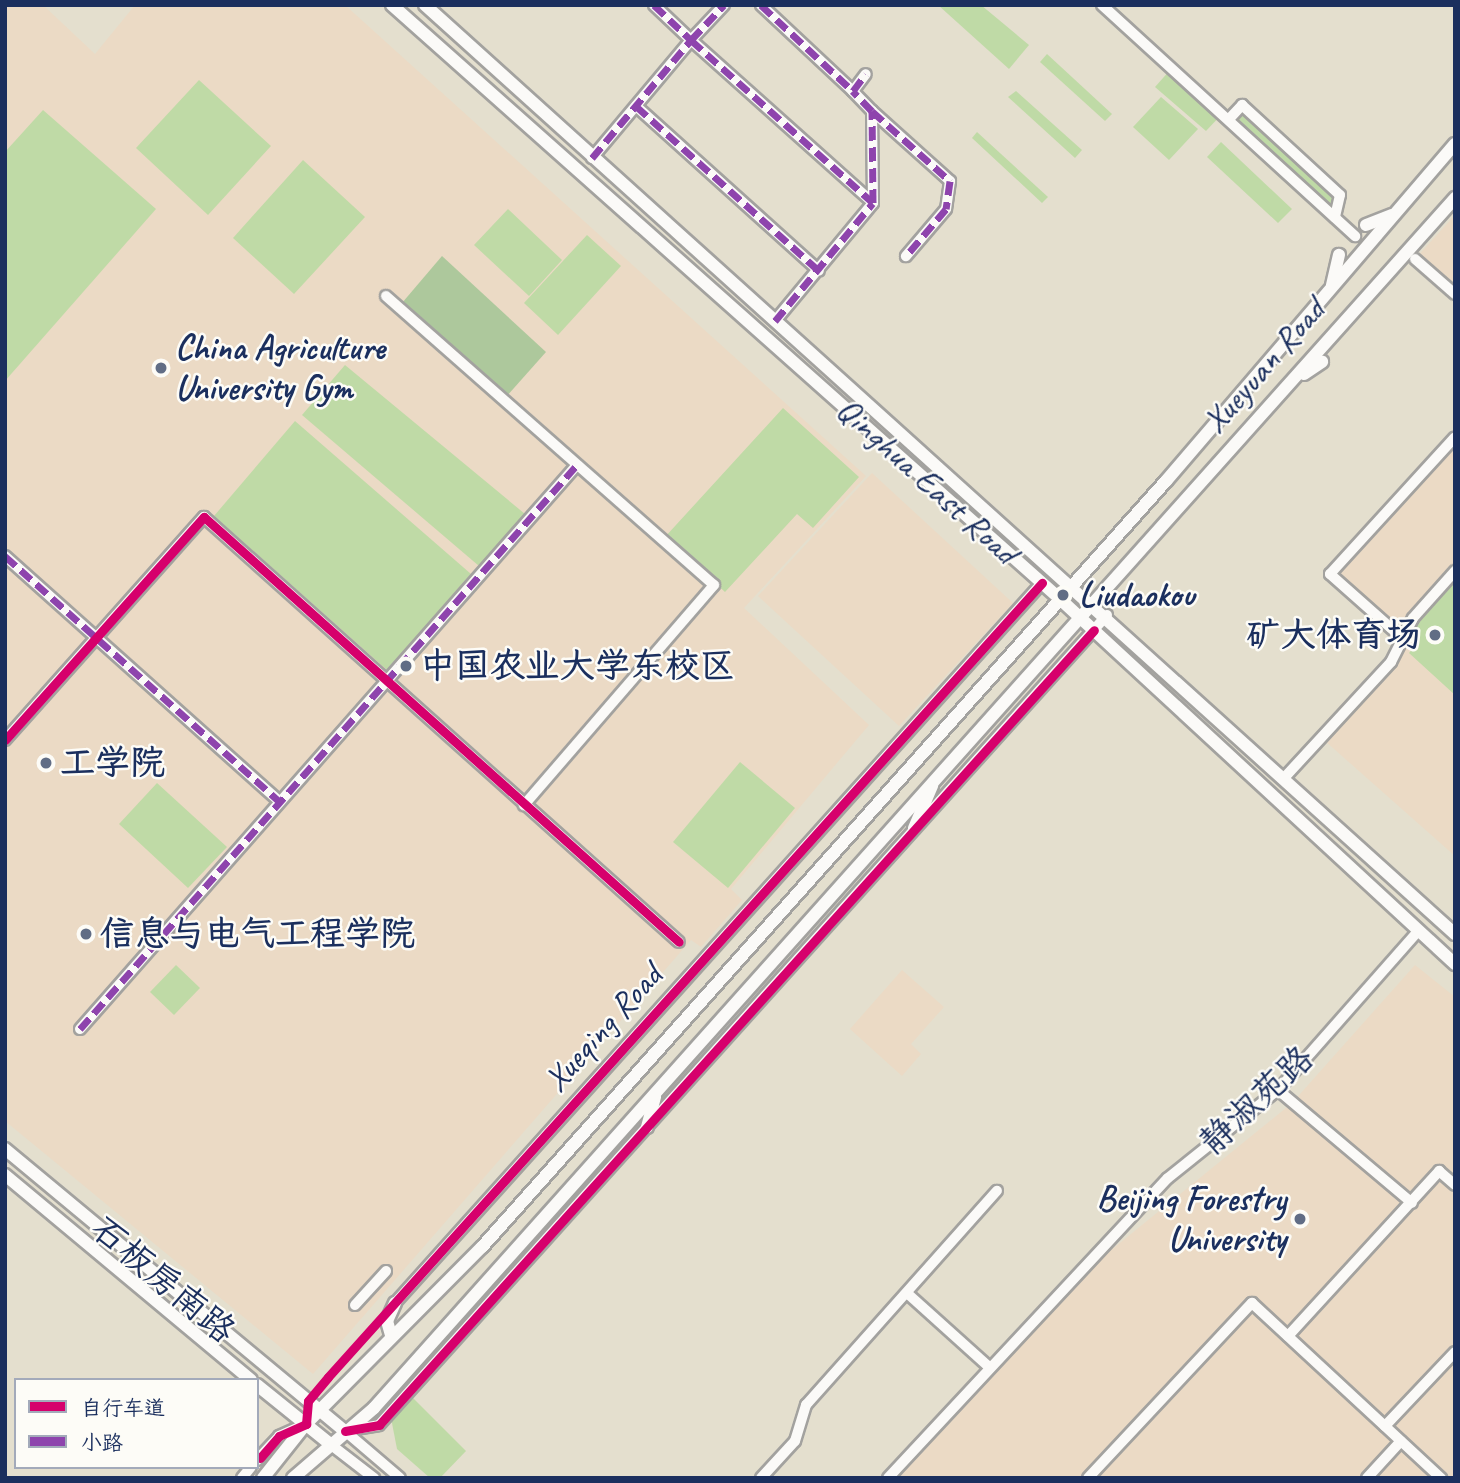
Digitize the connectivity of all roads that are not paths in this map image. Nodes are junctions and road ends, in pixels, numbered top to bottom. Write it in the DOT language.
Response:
graph roads {
  1 [pos="392,5"];
  2 [pos="425,5"];
  3 [pos="654,5"];
  4 [pos="724,5"];
  5 [pos="761,5"];
  6 [pos="1102,5"];
  7 [pos="691,40"];
  8 [pos="866,74"];
  9 [pos="853,91"];
  10 [pos="636,106"];
  11 [pos="872,111"];
  12 [pos="1230,118"];
  13 [pos="1455,144"];
  14 [pos="592,158"];
  15 [pos="1455,198"];
  16 [pos="873,202"];
  17 [pos="1395,214"];
  18 [pos="1335,217"];
  19 [pos="1366,225"];
  20 [pos="1355,236"];
  21 [pos="1339,255"];
  22 [pos="906,256"];
  23 [pos="1415,259"];
  24 [pos="819,271"];
  25 [pos="1331,288"];
  26 [pos="1455,294"];
  27 [pos="386,296"];
  28 [pos="775,321"];
  29 [pos="1322,362"];
  30 [pos="1294,380"];
  31 [pos="1455,437"];
  32 [pos="576,466"];
  33 [pos="5,556"];
  34 [pos="1455,570"];
  35 [pos="1042,583"];
  36 [pos="1070,585"];
  37 [pos="1058,597"];
  38 [pos="1094,603"];
  39 [pos="1107,615"];
  40 [pos="1080,618"];
  41 [pos="1094,630"];
  42 [pos="95,636"];
  43 [pos="1401,637"];
  44 [pos="386,681"];
  45 [pos="5,740"];
  46 [pos="1284,778"];
  47 [pos="934,781"];
  48 [pos="279,802"];
  49 [pos="523,805"];
  50 [pos="914,828"];
  51 [pos="1422,904"];
  52 [pos="1407,921"];
  53 [pos="1445,924"];
  54 [pos="1455,934"];
  55 [pos="1423,935"];
  56 [pos="679,942"];
  57 [pos="1455,964"];
  58 [pos="80,1029"];
  59 [pos="1278,1090"];
  60 [pos="656,1093"];
  61 [pos="647,1127"];
  62 [pos="5,1149"];
  63 [pos="5,1175"];
  64 [pos="1455,1185"];
  65 [pos="998,1191"];
  66 [pos="1412,1203"];
  67 [pos="386,1270"];
  68 [pos="908,1294"];
  69 [pos="395,1303"];
  70 [pos="355,1305"];
  71 [pos="391,1335"];
  72 [pos="1288,1336"];
  73 [pos="1455,1352"];
  74 [pos="989,1367"];
  75 [pos="249,1378"];
  76 [pos="259,1387"];
  77 [pos="321,1411"];
  78 [pos="306,1424"];
  79 [pos="1385,1426"];
  80 [pos="345,1431"];
  81 [pos="1401,1441"];
  82 [pos="330,1444"];
  83 [pos="259,1458"];
  84 [pos="263,1478"];
  85 [pos="293,1478"];
  86 [pos="374,1478"];
  87 [pos="400,1478"];
  88 [pos="761,1478"];
  89 [pos="888,1478"];
  90 [pos="1088,1478"];
  91 [pos="1367,1478"];
  92 [pos="1441,1478"];
  1 -- 35 [label="main road, Qinghua East Road"];
  2 -- 14 [label="main road, Qinghua East Road"];
  3 -- 7 [label="street"];
  4 -- 7 [label="street"];
  5 -- 9 [label="street"];
  6 -- 12 [label="street"];
  7 -- 10 [label="street"];
  7 -- 16 [label="street"];
  8 -- 9 [label="street"];
  9 -- 11 [label="street"];
  10 -- 14 [label="street"];
  10 -- 24 [label="street"];
  11 -- 16 [label="street"];
  11 -- 22 [label="street"];
  12 -- 18 [label="street"];
  12 -- 18 [label="street"];
  13 -- 17 [label="main road, Xueyuan Road"];
  14 -- 28 [label="main road, Qinghua East Road"];
  15 -- 30 [label="main road, Xueyuan Road"];
  16 -- 24 [label="street"];
  17 -- 19 [label="main road"];
  17 -- 25 [label="main road, Xueyuan Road"];
  18 -- 20 [label="street"];
  21 -- 25 [label="main road"];
  23 -- 26 [label="street"];
  24 -- 28 [label="street"];
  25 -- 36 [label="main road, Xueyuan Road"];
  27 -- 32 [label="street"];
  28 -- 36 [label="main road, Qinghua East Road"];
  29 -- 30 [label="main road"];
  30 -- 38 [label="main road, Xueyuan Road"];
  31 -- 43 [label="street"];
  32 -- 44 [label="street"];
  32 -- 49 [label="street"];
  33 -- 42 [label="street"];
  34 -- 43 [label="street"];
  35 -- 37 [label="main road, Qinghua East Road"];
  35 -- 69 [label="street, Xueqing Road"];
  36 -- 37 [label="main road, Xueyuan Road"];
  36 -- 38 [label="main road, Qinghua East Road"];
  37 -- 40 [label="main road, Qinghua East Road"];
  37 -- 71 [label="main road, Xueqing Road"];
  38 -- 39 [label="main road, Qinghua East Road"];
  38 -- 40 [label="main road, Xueyuan Road"];
  39 -- 41 [label="street"];
  39 -- 46 [label="main road, Qinghua East Road"];
  40 -- 41 [label="main road, Qinghua East Road"];
  40 -- 47 [label="main road"];
  41 -- 50 [label="street"];
  41 -- 52 [label="main road, Qinghua East Road"];
  42 -- 44 [label="street"];
  42 -- 45 [label="street"];
  42 -- 48 [label="street"];
  43 -- 46 [label="street"];
  44 -- 48 [label="street"];
  44 -- 49 [label="street"];
  46 -- 51 [label="main road, Qinghua East Road"];
  47 -- 50 [label="main road"];
  47 -- 60 [label="main road"];
  48 -- 58 [label="street"];
  49 -- 56 [label="street"];
  50 -- 61 [label="street"];
  51 -- 52 [label="main road"];
  51 -- 53 [label="main road, Qinghua East Road"];
  52 -- 55 [label="main road, Qinghua East Road"];
  53 -- 54 [label="main road, Qinghua East Road"];
  53 -- 55 [label="main road"];
  55 -- 57 [label="main road, Qinghua East Road"];
  55 -- 59 [label="street, 静淑苑路"];
  59 -- 66 [label="street"];
  59 -- 74 [label="street, 静淑苑路"];
  60 -- 61 [label="main road"];
  60 -- 80 [label="main road"];
  61 -- 80 [label="street"];
  62 -- 77 [label="main road, 石板房南路"];
  63 -- 75 [label="main road, 石板房南路"];
  64 -- 66 [label="street"];
  65 -- 68 [label="street"];
  66 -- 72 [label="street"];
  67 -- 70 [label="street"];
  68 -- 74 [label="street"];
  68 -- 88 [label="street"];
  69 -- 71 [label="main road"];
  71 -- 77 [label="main road, Xueqing Road"];
  72 -- 79 [label="street"];
  72 -- 90 [label="street"];
  73 -- 79 [label="street"];
  74 -- 89 [label="street, 静淑苑路"];
  76 -- 78 [label="main road, 石板房南路"];
  77 -- 78 [label="main road, Xueqing Road"];
  77 -- 80 [label="main road, 石板房南路"];
  78 -- 82 [label="main road, 石板房南路"];
  78 -- 83 [label="street, Xueqing Road"];
  78 -- 84 [label="main road, Xueqing Road"];
  79 -- 81 [label="street"];
  80 -- 82 [label="main road"];
  80 -- 87 [label="street"];
  81 -- 91 [label="street"];
  81 -- 92 [label="street"];
  82 -- 85 [label="main road"];
  82 -- 86 [label="street"];
}
